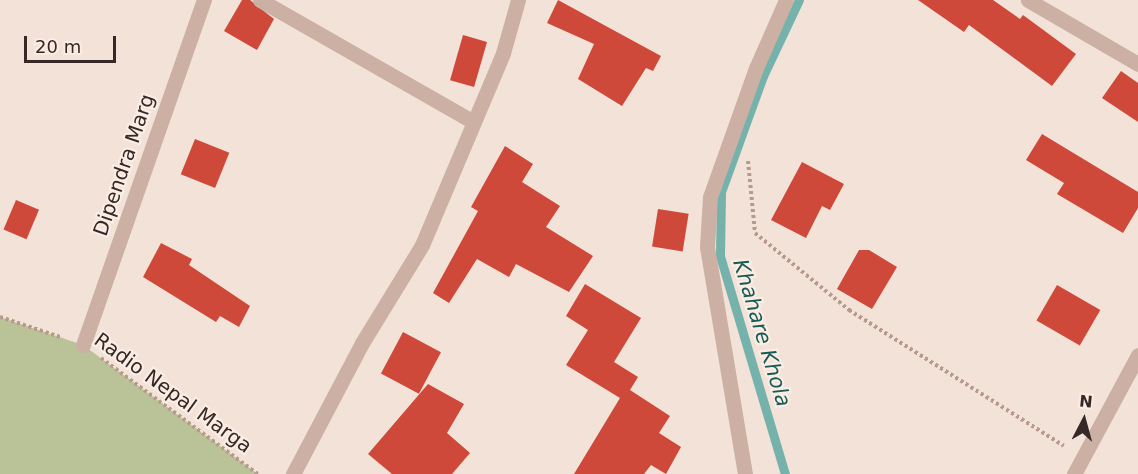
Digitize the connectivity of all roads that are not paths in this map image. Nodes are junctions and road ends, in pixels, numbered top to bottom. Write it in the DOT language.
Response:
graph roads {
  1 [pos="204,0"];
  2 [pos="260,0"];
  3 [pos="518,0"];
  4 [pos="786,0"];
  5 [pos="1028,0"];
  6 [pos="1138,64"];
  7 [pos="472,121"];
  8 [pos="83,345"];
  9 [pos="1138,355"];
  10 [pos="293,474"];
  11 [pos="745,474"];
  12 [pos="1074,474"];
  1 -- 8 [label="street, Dipendra Marg"];
  2 -- 7 [label="street"];
  3 -- 7 [label="street"];
  4 -- 11 [label="street"];
  5 -- 6 [label="street"];
  7 -- 10 [label="street"];
  9 -- 12 [label="street"];
}
